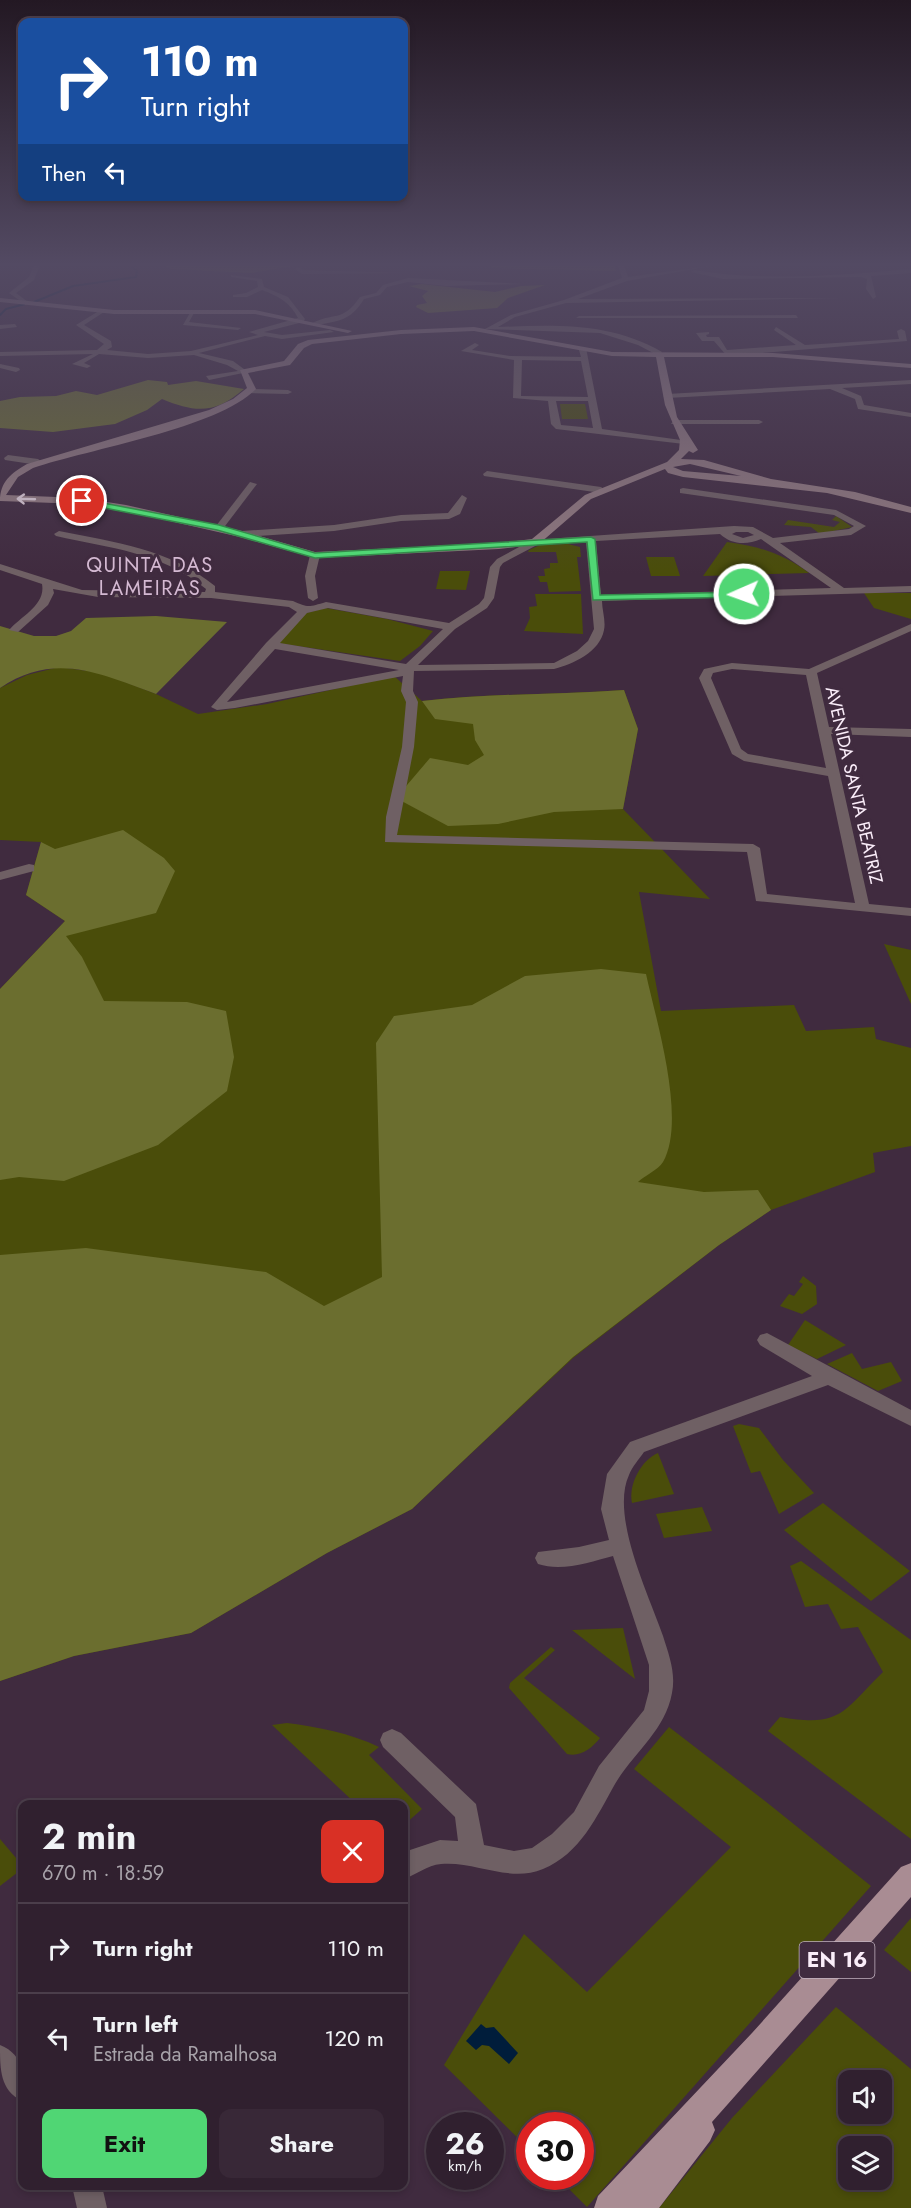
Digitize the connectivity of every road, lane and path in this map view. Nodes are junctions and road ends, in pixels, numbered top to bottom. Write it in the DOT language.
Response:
graph roads {
  1 [pos="8,368"];
  2 [pos="237,368"];
  3 [pos="265,368"];
  4 [pos="518,368"];
  5 [pos="586,368"];
  6 [pos="662,368"];
  7 [pos="16,370"];
  8 [pos="243,373"];
  9 [pos="209,378"];
  10 [pos="911,382"];
  11 [pos="829,385"];
  12 [pos="251,388"];
  13 [pos="288,392"];
  14 [pos="667,396"];
  15 [pos="552,398"];
  16 [pos="592,399"];
  17 [pos="911,415"];
  18 [pos="674,422"];
  19 [pos="759,422"];
  20 [pos="598,432"];
  21 [pos="684,441"];
  22 [pos="8,458"];
  23 [pos="39,462"];
  24 [pos="670,464"];
  25 [pos="710,464"];
  26 [pos="487,474"];
  27 [pos="691,475"];
  28 [pos="773,483"];
  29 [pos="253,484"];
  30 [pos="602,490"];
  31 [pos="683,491"];
  32 [pos="0,497"];
  33 [pos="462,498"];
  34 [pos="763,502"];
  35 [pos="408,508"];
  36 [pos="911,510"];
  37 [pos="753,514"];
  38 [pos="401,518"];
  39 [pos="219,528"];
  40 [pos="757,532"];
  41 [pos="59,534"];
  42 [pos="242,534"];
  43 [pos="732,535"];
  44 [pos="591,539"];
  45 [pos="773,541"];
  46 [pos="535,542"];
  47 [pos="499,546"];
  48 [pos="315,555"];
  49 [pos="503,558"];
  50 [pos="799,559"];
  51 [pos="0,567"];
  52 [pos="47,584"];
  53 [pos="911,589"];
  54 [pos="842,591"];
  55 [pos="83,593"];
  56 [pos="209,594"];
  57 [pos="313,598"];
  58 [pos="596,598"];
  59 [pos="44,603"];
  60 [pos="293,604"];
  61 [pos="326,605"];
  62 [pos="304,610"];
  63 [pos="451,627"];
  64 [pos="911,627"];
  65 [pos="14,630"];
  66 [pos="270,645"];
  67 [pos="409,668"];
  68 [pos="811,672"];
  69 [pos="824,730"];
  70 [pos="911,733"];
  71 [pos="833,773"];
  72 [pos="29,868"];
  73 [pos="0,876"];
  74 [pos="863,908"];
  75 [pos="911,912"];
  76 [pos="767,1340"];
  77 [pos="829,1377"];
  78 [pos="911,1419"];
  79 [pos="621,1546"];
  80 [pos="546,1558"];
  81 [pos="392,1740"];
  82 [pos="473,1854"];
  83 [pos="408,1866"];
  84 [pos="911,1876"];
  85 [pos="763,2044"];
  86 [pos="0,2059"];
  87 [pos="18,2082"];
  88 [pos="88,2190"];
  89 [pos="93,2208"];
  90 [pos="610,2208"];
  91 [pos="639,2208"];
  1 -- 7 [label="street"];
  2 -- 8 [label="street"];
  3 -- 8 [label="street"];
  4 -- 15 [label="street"];
  5 -- 16 [label="street"];
  6 -- 14 [label="street"];
  8 -- 9 [label="street"];
  8 -- 12 [label="street"];
  10 -- 11 [label="street"];
  11 -- 14 [label="street"];
  11 -- 17 [label="street"];
  12 -- 13 [label="street"];
  12 -- 23 [label="street"];
  14 -- 18 [label="street"];
  15 -- 16 [label="street"];
  15 -- 20 [label="street"];
  16 -- 20 [label="street"];
  18 -- 19 [label="street"];
  18 -- 21 [label="street"];
  20 -- 21 [label="street"];
  21 -- 24 [label="street"];
  21 -- 25 [label="street"];
  22 -- 23 [label="street"];
  23 -- 32 [label="street"];
  24 -- 25 [label="street"];
  24 -- 27 [label="street"];
  24 -- 30 [label="street"];
  25 -- 27 [label="street"];
  25 -- 28 [label="street"];
  26 -- 30 [label="street"];
  27 -- 28 [label="street"];
  27 -- 30 [label="street"];
  28 -- 36 [label="street"];
  29 -- 39 [label="street"];
  30 -- 46 [label="street"];
  31 -- 34 [label="street"];
  39 -- 32 [label="street, one-way"];
  33 -- 38 [label="street"];
  34 -- 37 [label="street"];
  34 -- 45 [label="street"];
  35 -- 38 [label="street"];
  38 -- 42 [label="street"];
  39 -- 42 [label="street"];
  40 -- 43 [label="street"];
  40 -- 43 [label="street"];
  40 -- 45 [label="street"];
  41 -- 56 [label="street"];
  42 -- 48 [label="street"];
  43 -- 44 [label="street"];
  43 -- 50 [label="street"];
  44 -- 46 [label="street"];
  44 -- 58 [label="street"];
  45 -- 50 [label="street"];
  46 -- 47 [label="street"];
  46 -- 49 [label="street"];
  47 -- 48 [label="street"];
  47 -- 49 [label="street"];
  48 -- 57 [label="street"];
  49 -- 63 [label="street"];
  50 -- 54 [label="street"];
  51 -- 52 [label="street"];
  52 -- 55 [label="street"];
  52 -- 59 [label="street"];
  53 -- 54 [label="street"];
  54 -- 58 [label="street"];
  55 -- 56 [label="street"];
  55 -- 59 [label="street"];
  56 -- 60 [label="street"];
  57 -- 60 [label="street"];
  57 -- 61 [label="street"];
  58 -- 67 [label="street"];
  59 -- 65 [label="street"];
  60 -- 62 [label="street"];
  61 -- 62 [label="street"];
  61 -- 63 [label="street"];
  62 -- 66 [label="street"];
  63 -- 67 [label="street"];
  64 -- 68 [label="street, AVENIDA SANTA BEATRIZ"];
  66 -- 67 [label="street"];
  66 -- 67 [label="street"];
  67 -- 74 [label="street"];
  68 -- 69 [label="street, AVENIDA SANTA BEATRIZ"];
  68 -- 71 [label="street"];
  69 -- 70 [label="street"];
  69 -- 71 [label="street, AVENIDA SANTA BEATRIZ"];
  71 -- 74 [label="street, AVENIDA SANTA BEATRIZ"];
  72 -- 73 [label="street"];
  74 -- 75 [label="street"];
  76 -- 77 [label="street"];
  77 -- 78 [label="street"];
  77 -- 79 [label="street"];
  79 -- 80 [label="street"];
  79 -- 82 [label="street"];
  81 -- 82 [label="street"];
  82 -- 83 [label="street"];
  84 -- 85 [label="main road, EN 16"];
  85 -- 90 [label="main road, EN 16"];
  85 -- 91 [label="main road, EN 16"];
  86 -- 87 [label="street"];
  88 -- 89 [label="street"];
}
